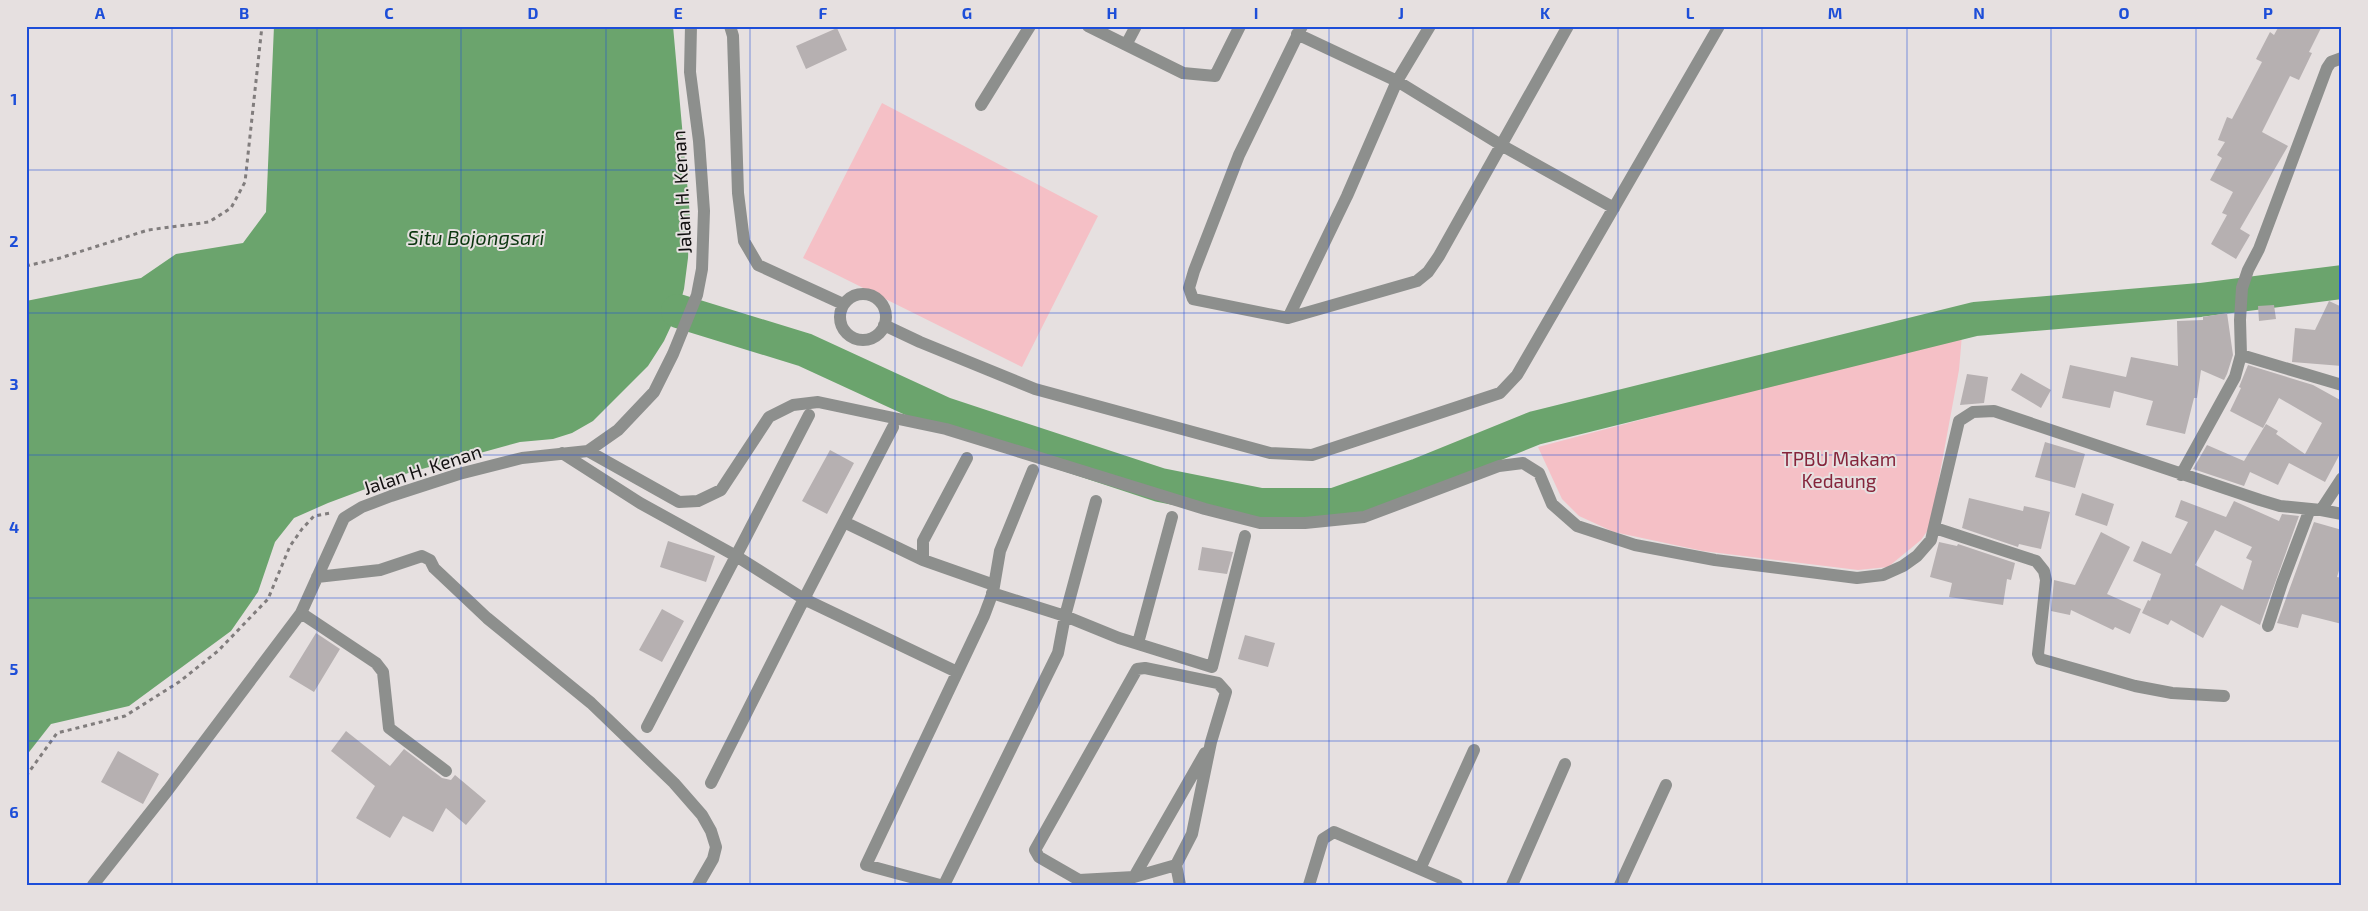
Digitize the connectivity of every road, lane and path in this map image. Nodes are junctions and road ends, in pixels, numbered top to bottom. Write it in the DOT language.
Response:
graph roads {
  1 [pos="262,26"];
  2 [pos="691,26"];
  3 [pos="730,26"];
  4 [pos="1030,26"];
  5 [pos="1088,26"];
  6 [pos="1136,26"];
  7 [pos="1240,26"];
  8 [pos="1430,26"];
  9 [pos="1568,26"];
  10 [pos="1719,26"];
  11 [pos="1300,30"];
  12 [pos="1126,45"];
  13 [pos="2341,57"];
  14 [pos="1397,81"];
  15 [pos="981,105"];
  16 [pos="1501,145"];
  17 [pos="1614,208"];
  18 [pos="26,266"];
  19 [pos="843,304"];
  20 [pos="1288,318"];
  21 [pos="884,324"];
  22 [pos="2241,355"];
  23 [pos="2342,386"];
  24 [pos="809,416"];
  25 [pos="892,427"];
  26 [pos="588,451"];
  27 [pos="562,454"];
  28 [pos="967,458"];
  29 [pos="1033,470"];
  30 [pos="2182,475"];
  31 [pos="2342,478"];
  32 [pos="1096,501"];
  33 [pos="2315,510"];
  34 [pos="2342,514"];
  35 [pos="1172,517"];
  36 [pos="344,518"];
  37 [pos="844,522"];
  38 [pos="1935,528"];
  39 [pos="1245,536"];
  40 [pos="736,556"];
  41 [pos="922,560"];
  42 [pos="317,577"];
  43 [pos="993,589"];
  44 [pos="804,599"];
  45 [pos="301,614"];
  46 [pos="1065,616"];
  47 [pos="2268,626"];
  48 [pos="1138,644"];
  49 [pos="957,672"];
  50 [pos="2224,696"];
  51 [pos="648,727"];
  52 [pos="1211,742"];
  53 [pos="1474,750"];
  54 [pos="1565,764"];
  55 [pos="446,771"];
  56 [pos="26,776"];
  57 [pos="711,783"];
  58 [pos="1666,785"];
  59 [pos="1176,865"];
  60 [pos="1420,869"];
  61 [pos="1134,877"];
  62 [pos="1179,882"];
  63 [pos="93,885"];
  64 [pos="698,885"];
  65 [pos="942,885"];
  66 [pos="1309,885"];
  67 [pos="1457,885"];
  68 [pos="1512,885"];
  69 [pos="1620,885"];
  1 -- 18 [label="path"];
  2 -- 26 [label="street, Jalan H. Kenan"];
  3 -- 19 [label="street"];
  4 -- 15 [label="street"];
  5 -- 12 [label="street"];
  6 -- 12 [label="street"];
  7 -- 12 [label="street"];
  8 -- 14 [label="street"];
  9 -- 16 [label="street"];
  10 -- 17 [label="street"];
  11 -- 14 [label="street"];
  11 -- 20 [label="street"];
  13 -- 22 [label="street"];
  14 -- 16 [label="street"];
  14 -- 20 [label="street"];
  16 -- 17 [label="street"];
  16 -- 20 [label="street"];
  17 -- 21 [label="street"];
  19 -- 21 [label="street"];
  19 -- 21 [label="street"];
  22 -- 23 [label="street"];
  22 -- 30 [label="street"];
  24 -- 40 [label="street"];
  25 -- 37 [label="street"];
  26 -- 27 [label="street, Jalan H. Kenan"];
  26 -- 38 [label="street"];
  27 -- 36 [label="street, Jalan H. Kenan"];
  27 -- 40 [label="street"];
  28 -- 41 [label="street"];
  29 -- 43 [label="street"];
  30 -- 33 [label="street"];
  30 -- 38 [label="street"];
  31 -- 33 [label="street"];
  32 -- 46 [label="street"];
  33 -- 34 [label="street"];
  33 -- 47 [label="street"];
  35 -- 48 [label="street"];
  36 -- 42 [label="street"];
  36 -- 56 [label="path"];
  37 -- 41 [label="street"];
  37 -- 44 [label="street"];
  38 -- 50 [label="street"];
  39 -- 48 [label="street"];
  40 -- 44 [label="street"];
  40 -- 51 [label="street"];
  41 -- 43 [label="street"];
  42 -- 45 [label="street"];
  42 -- 64 [label="street"];
  43 -- 46 [label="street"];
  43 -- 49 [label="street"];
  44 -- 49 [label="street"];
  44 -- 57 [label="street"];
  45 -- 55 [label="street"];
  45 -- 63 [label="street"];
  46 -- 48 [label="street"];
  46 -- 65 [label="street"];
  49 -- 65 [label="street"];
  52 -- 59 [label="street"];
  52 -- 61 [label="street"];
  52 -- 61 [label="street"];
  53 -- 60 [label="street"];
  54 -- 68 [label="street"];
  58 -- 69 [label="street"];
  59 -- 61 [label="street"];
  59 -- 62 [label="street"];
  60 -- 66 [label="street"];
  60 -- 67 [label="street"];
}
